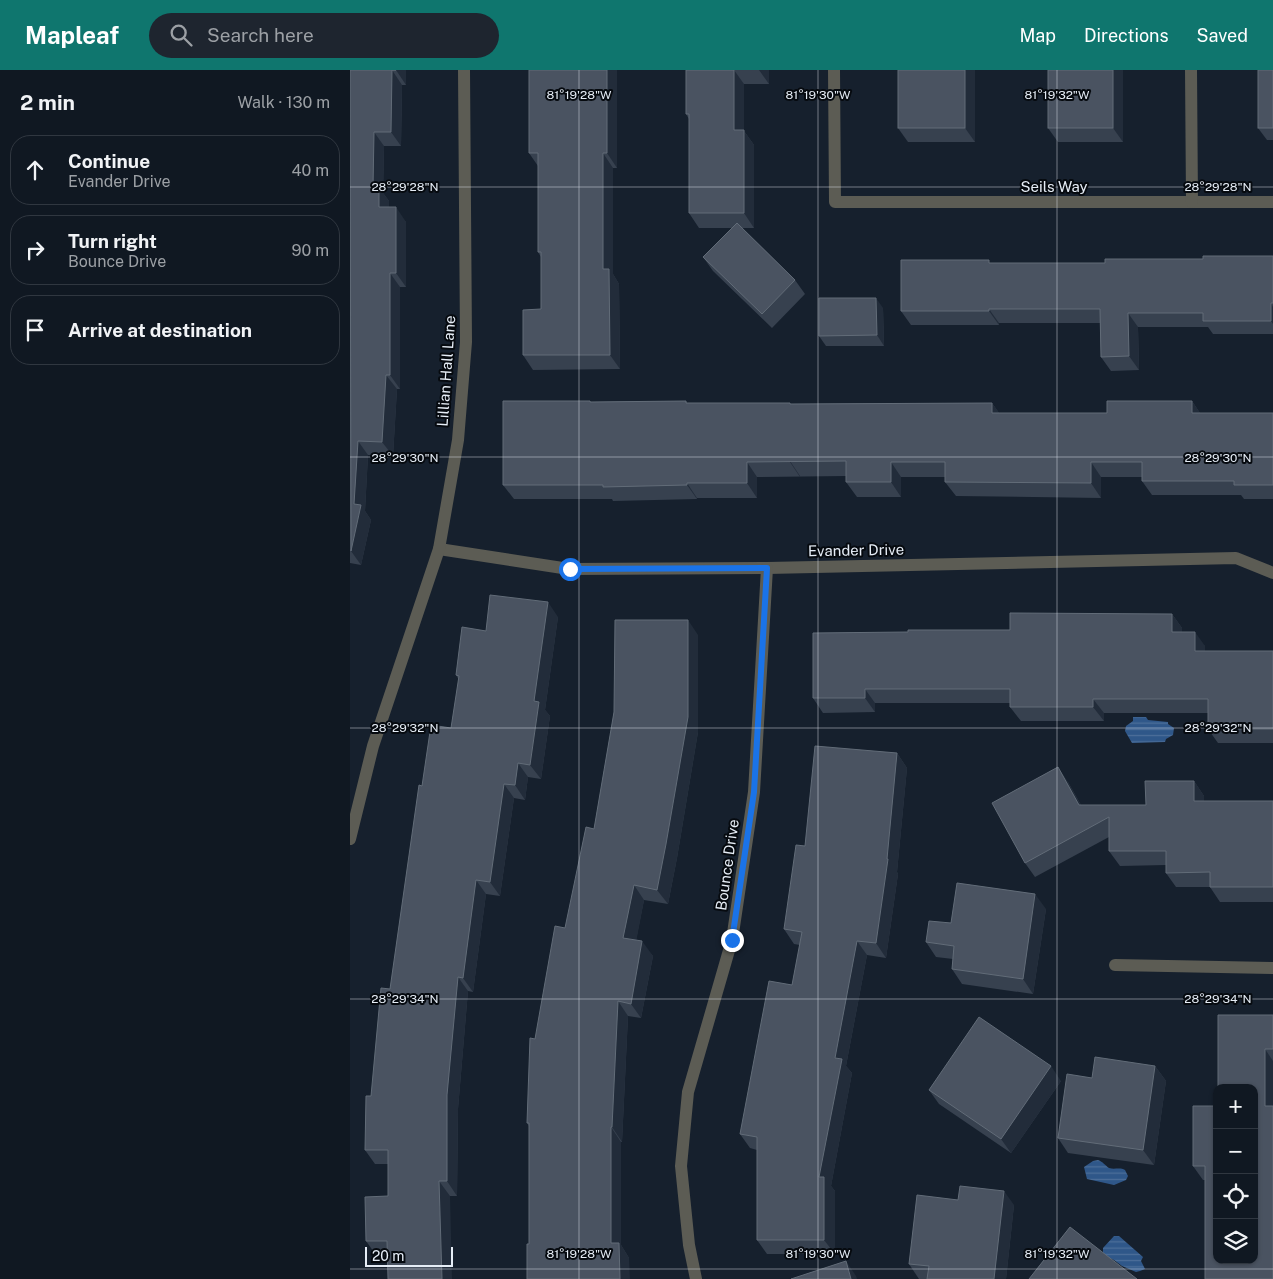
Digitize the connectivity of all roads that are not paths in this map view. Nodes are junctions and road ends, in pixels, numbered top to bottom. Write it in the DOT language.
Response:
graph roads {
  1 [pos="464,70"];
  2 [pos="834,70"];
  3 [pos="1191,70"];
  4 [pos="1192,202"];
  5 [pos="1273,202"];
  6 [pos="439,549"];
  7 [pos="767,568"];
  8 [pos="1273,573"];
  9 [pos="350,839"];
  10 [pos="1115,965"];
  11 [pos="1273,968"];
  12 [pos="696,1279"];
  1 -- 6 [label="street, Lillian Hall Lane"];
  2 -- 4 [label="street, Seils Way"];
  3 -- 4 [label="street"];
  4 -- 5 [label="street, Seils Way"];
  6 -- 7 [label="street, Evander Drive"];
  6 -- 9 [label="street, Lillian Hall Lane"];
  7 -- 8 [label="street, Evander Drive"];
  7 -- 12 [label="street, Bounce Drive"];
  10 -- 11 [label="street"];
}
